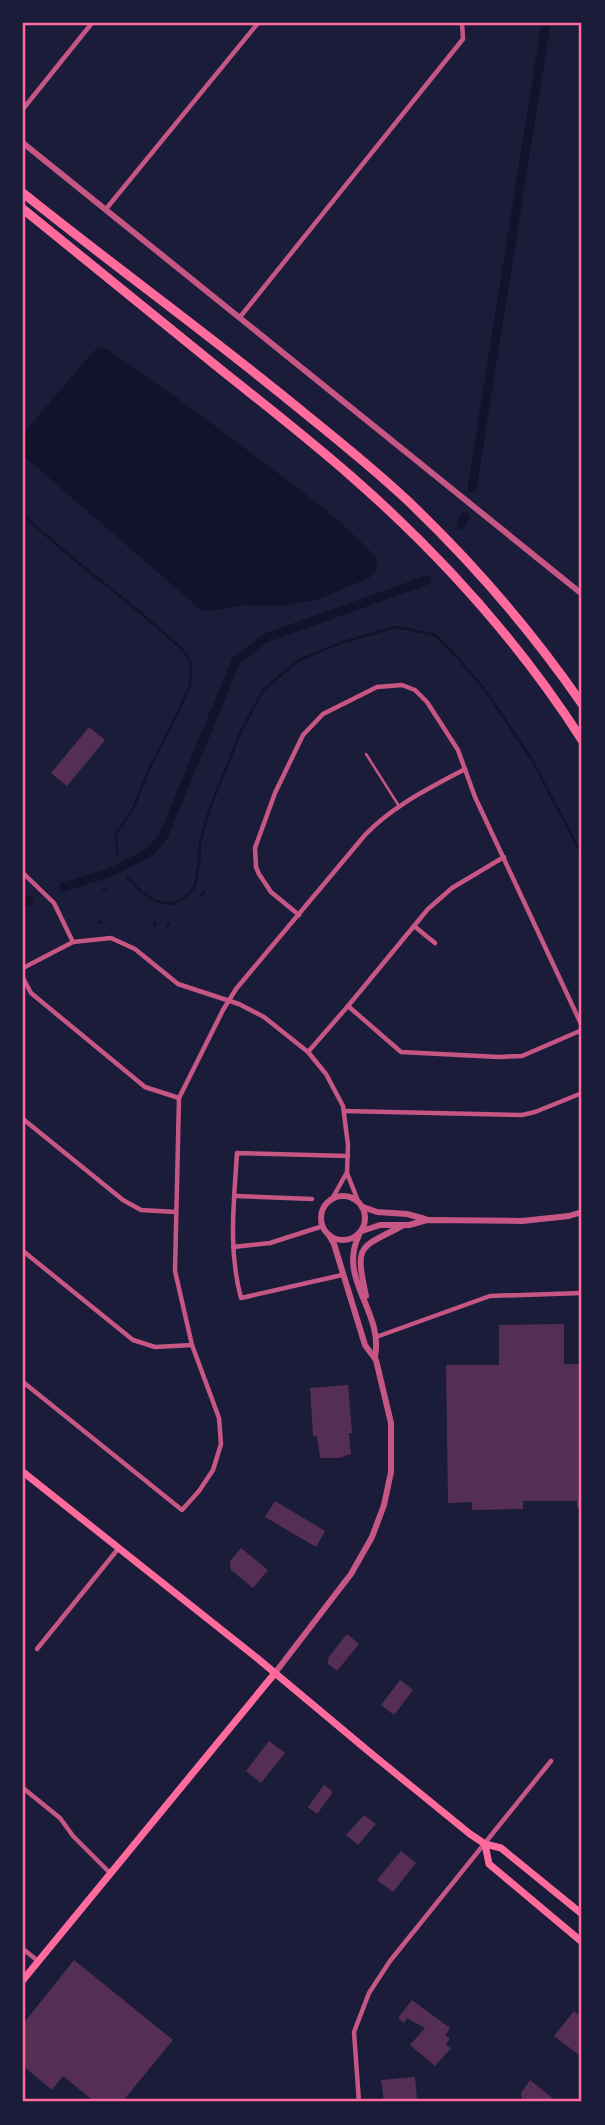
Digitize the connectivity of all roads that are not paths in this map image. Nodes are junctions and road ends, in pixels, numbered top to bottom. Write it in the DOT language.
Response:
graph roads {
  1 [pos="92,23"];
  2 [pos="258,23"];
  3 [pos="462,23"];
  4 [pos="23,109"];
  5 [pos="23,143"];
  6 [pos="23,193"];
  7 [pos="23,209"];
  8 [pos="106,209"];
  9 [pos="240,317"];
  10 [pos="582,594"];
  11 [pos="582,704"];
  12 [pos="582,740"];
  13 [pos="366,754"];
  14 [pos="465,769"];
  15 [pos="399,806"];
  16 [pos="504,857"];
  17 [pos="23,873"];
  18 [pos="299,915"];
  19 [pos="414,926"];
  20 [pos="74,942"];
  21 [pos="435,943"];
  22 [pos="23,968"];
  23 [pos="23,978"];
  24 [pos="228,1000"];
  25 [pos="348,1006"];
  26 [pos="582,1028"];
  27 [pos="308,1052"];
  28 [pos="582,1093"];
  29 [pos="179,1098"];
  30 [pos="344,1111"];
  31 [pos="23,1119"];
  32 [pos="348,1156"];
  33 [pos="347,1173"];
  34 [pos="235,1196"];
  35 [pos="312,1199"];
  36 [pos="332,1199"];
  37 [pos="360,1204"];
  38 [pos="176,1212"];
  39 [pos="582,1212"];
  40 [pos="427,1220"];
  41 [pos="405,1225"];
  42 [pos="323,1226"];
  43 [pos="361,1232"];
  44 [pos="329,1235"];
  45 [pos="233,1247"];
  46 [pos="23,1251"];
  47 [pos="342,1275"];
  48 [pos="582,1293"];
  49 [pos="369,1312"];
  50 [pos="376,1337"];
  51 [pos="192,1345"];
  52 [pos="375,1357"];
  53 [pos="23,1382"];
  54 [pos="23,1472"];
  55 [pos="118,1549"];
  56 [pos="37,1649"];
  57 [pos="275,1673"];
  58 [pos="551,1760"];
  59 [pos="23,1788"];
  60 [pos="485,1844"];
  61 [pos="110,1873"];
  62 [pos="582,1914"];
  63 [pos="582,1942"];
  64 [pos="23,1949"];
  65 [pos="38,1961"];
  66 [pos="23,1980"];
  67 [pos="359,2102"];
  1 -- 4 [label="street"];
  2 -- 8 [label="street"];
  3 -- 9 [label="street"];
  5 -- 8 [label="street"];
  6 -- 11 [label="highway"];
  7 -- 12 [label="highway"];
  8 -- 9 [label="street"];
  9 -- 10 [label="street"];
  13 -- 15 [label="lane"];
  14 -- 15 [label="street"];
  14 -- 16 [label="street"];
  14 -- 18 [label="street"];
  15 -- 18 [label="street"];
  16 -- 19 [label="street"];
  16 -- 26 [label="street"];
  17 -- 20 [label="street"];
  18 -- 24 [label="street"];
  19 -- 21 [label="street"];
  19 -- 25 [label="street"];
  20 -- 22 [label="street"];
  20 -- 24 [label="street"];
  23 -- 29 [label="street"];
  24 -- 27 [label="street"];
  24 -- 29 [label="street"];
  25 -- 26 [label="street"];
  25 -- 27 [label="street"];
  27 -- 30 [label="street"];
  28 -- 30 [label="street"];
  29 -- 38 [label="street"];
  30 -- 32 [label="street"];
  31 -- 38 [label="street"];
  32 -- 33 [label="street"];
  32 -- 34 [label="street"];
  33 -- 36 [label="street"];
  33 -- 37 [label="street"];
  34 -- 35 [label="street"];
  34 -- 45 [label="street"];
  36 -- 37 [label="street"];
  36 -- 42 [label="street"];
  37 -- 40 [label="street"];
  37 -- 43 [label="street"];
  38 -- 51 [label="street"];
  39 -- 40 [label="street"];
  40 -- 41 [label="street"];
  41 -- 43 [label="street"];
  41 -- 49 [label="street"];
  42 -- 44 [label="street"];
  42 -- 45 [label="street"];
  43 -- 44 [label="street"];
  43 -- 49 [label="street"];
  44 -- 47 [label="street"];
  45 -- 47 [label="street"];
  46 -- 51 [label="street"];
  47 -- 52 [label="street"];
  48 -- 50 [label="street"];
  49 -- 50 [label="street"];
  50 -- 52 [label="street"];
  51 -- 53 [label="street"];
  52 -- 57 [label="street"];
  54 -- 55 [label="main road"];
  55 -- 56 [label="street"];
  55 -- 57 [label="main road"];
  57 -- 60 [label="main road"];
  57 -- 61 [label="main road"];
  58 -- 60 [label="street"];
  59 -- 61 [label="street"];
  60 -- 62 [label="main road"];
  60 -- 63 [label="main road"];
  60 -- 67 [label="street"];
  61 -- 65 [label="main road"];
  64 -- 65 [label="street"];
  65 -- 66 [label="main road"];
}
